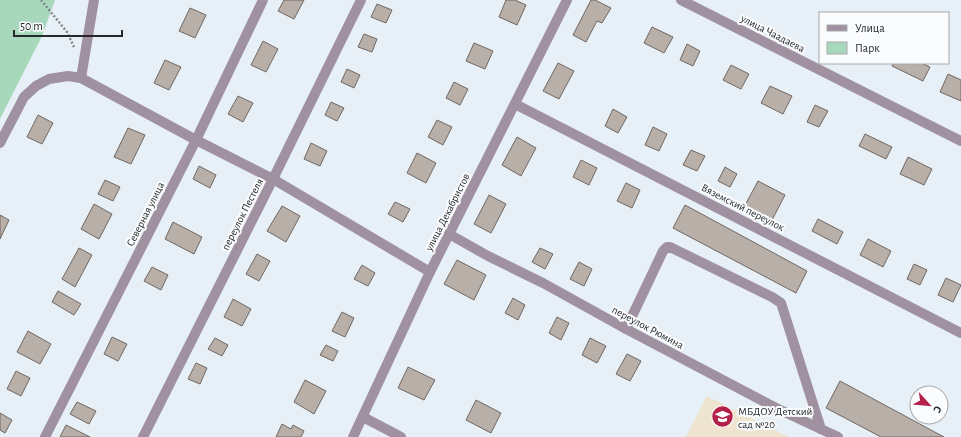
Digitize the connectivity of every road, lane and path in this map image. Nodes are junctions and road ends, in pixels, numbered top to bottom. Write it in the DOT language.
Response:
graph roads {
  1 [pos="41,0"];
  2 [pos="94,0"];
  3 [pos="263,0"];
  4 [pos="361,0"];
  5 [pos="568,0"];
  6 [pos="681,0"];
  7 [pos="83,64"];
  8 [pos="81,78"];
  9 [pos="515,104"];
  10 [pos="196,140"];
  11 [pos="961,141"];
  12 [pos="0,142"];
  13 [pos="273,179"];
  14 [pos="449,234"];
  15 [pos="430,272"];
  16 [pos="626,329"];
  17 [pos="961,332"];
  18 [pos="364,417"];
  19 [pos="821,429"];
  20 [pos="45,437"];
  21 [pos="143,437"];
  22 [pos="353,437"];
  23 [pos="402,437"];
  24 [pos="838,437"];
  1 -- 7 [label="path"];
  2 -- 7 [label="street"];
  3 -- 10 [label="street, Северная улица"];
  4 -- 13 [label="street, переулок Пестеля"];
  5 -- 9 [label="street, улица Декабристов"];
  6 -- 11 [label="street, улица Чаадаева"];
  7 -- 8 [label="street"];
  8 -- 10 [label="street"];
  8 -- 12 [label="street"];
  9 -- 14 [label="street, улица Декабристов"];
  9 -- 17 [label="street, Вяземский переулок"];
  10 -- 13 [label="street"];
  10 -- 20 [label="street, Северная улица"];
  13 -- 15 [label="street"];
  13 -- 21 [label="street, переулок Пестеля"];
  14 -- 15 [label="street, улица Декабристов"];
  14 -- 16 [label="street, переулок Рюмина"];
  15 -- 18 [label="street, улица Декабристов"];
  16 -- 19 [label="street, переулок Рюмина"];
  16 -- 19 [label="street"];
  18 -- 22 [label="street, улица Декабристов"];
  18 -- 23 [label="street"];
  19 -- 24 [label="street, переулок Рюмина"];
}
